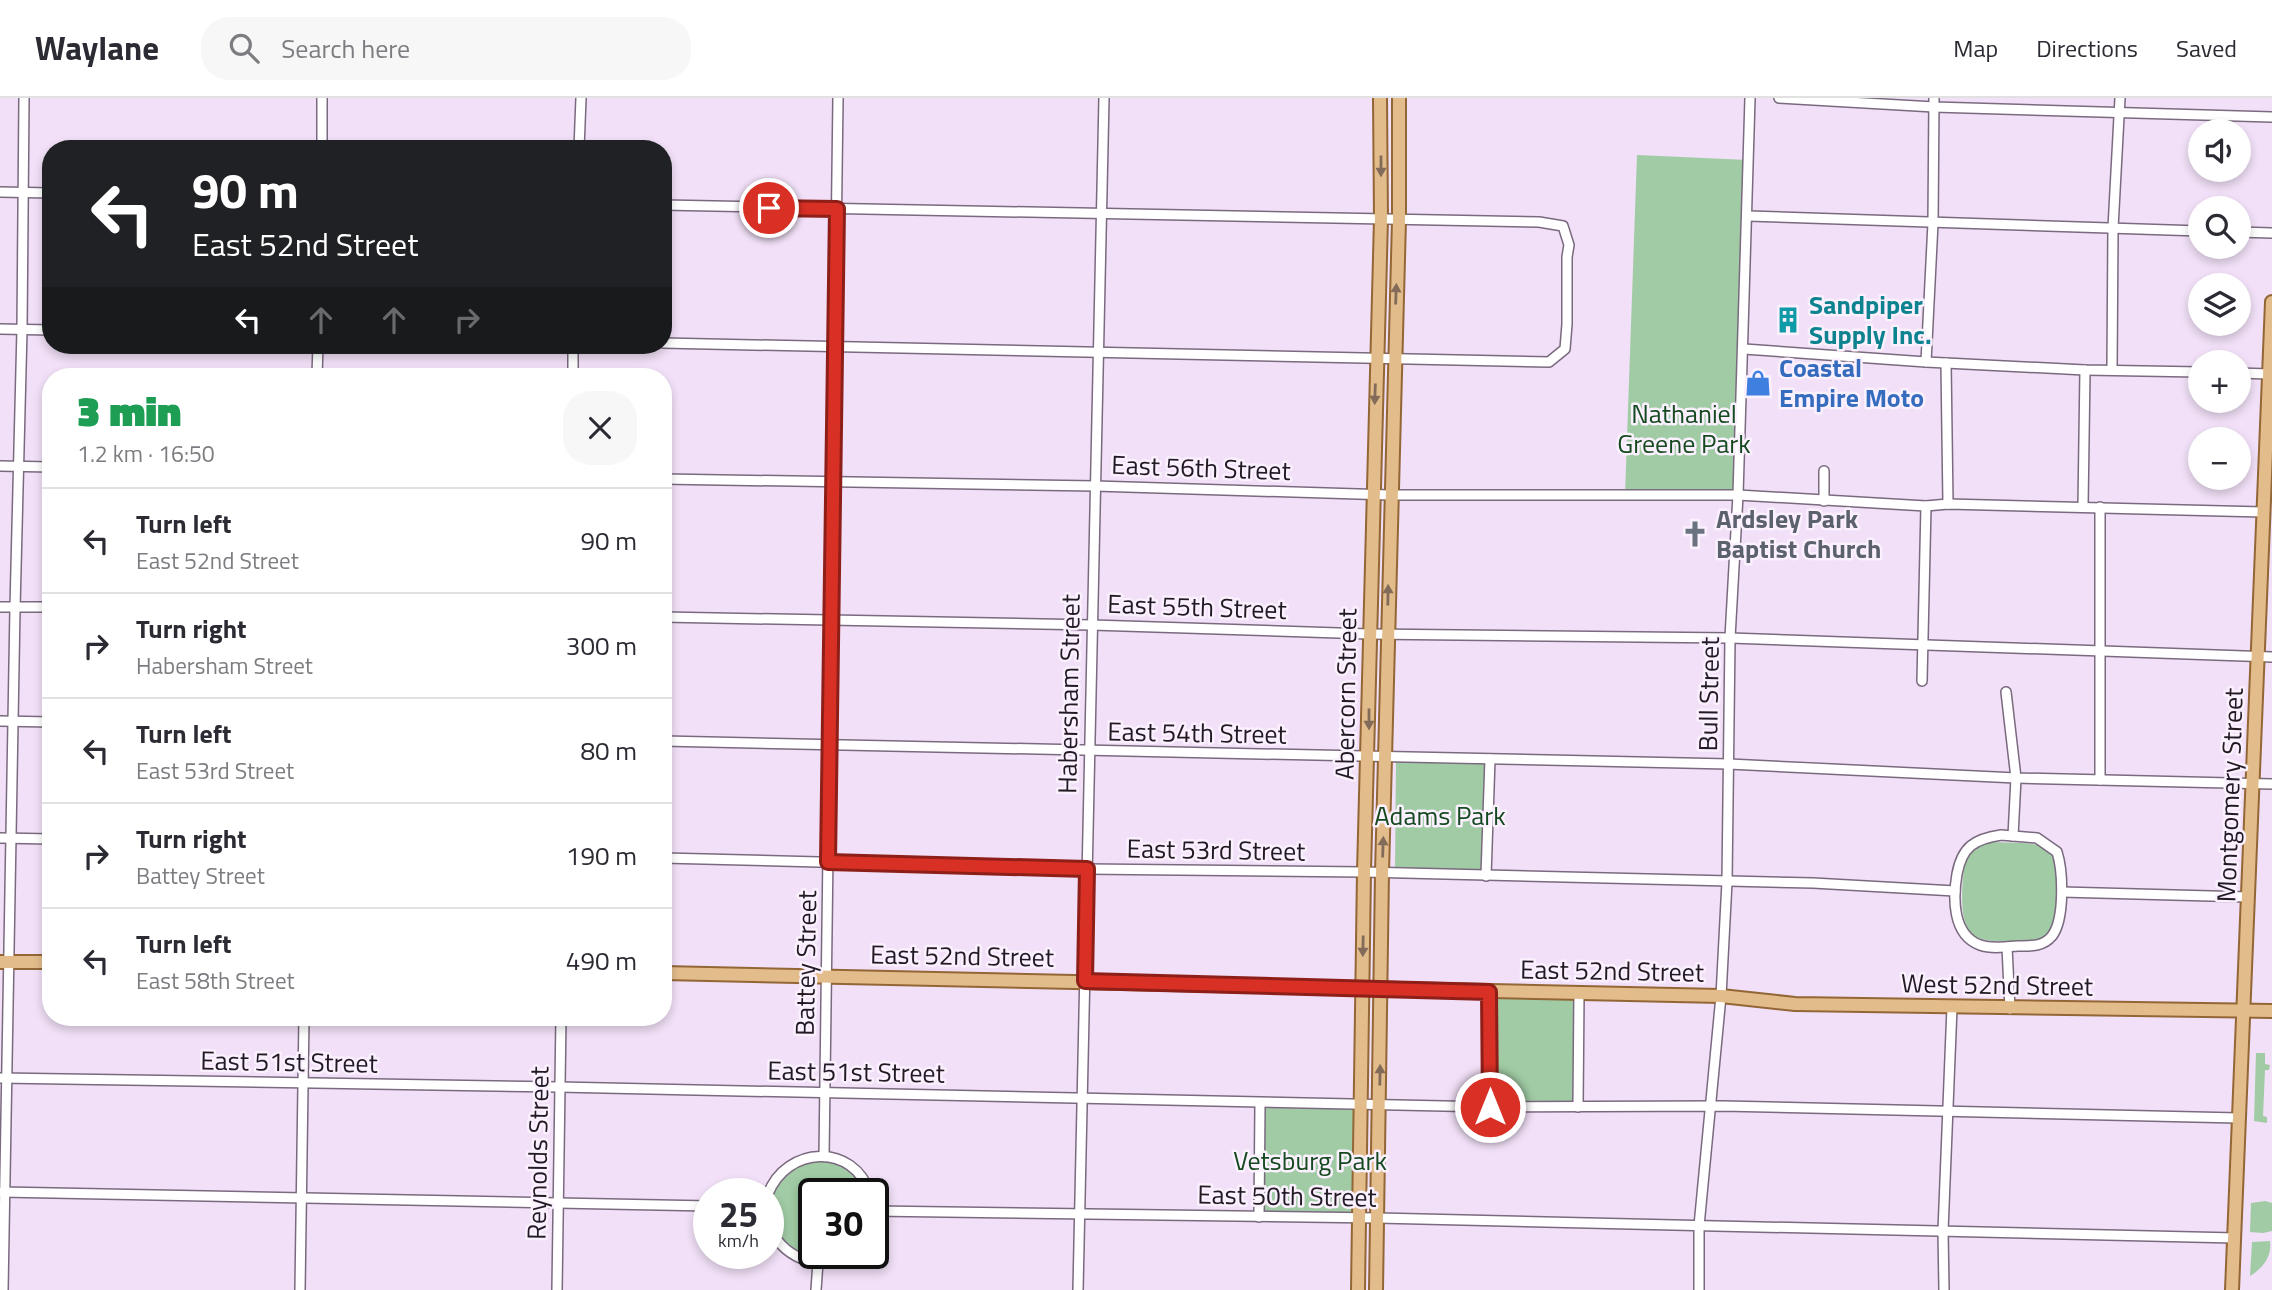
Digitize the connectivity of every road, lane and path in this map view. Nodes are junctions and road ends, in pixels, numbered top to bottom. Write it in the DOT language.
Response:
graph roads {
  1 [pos="24,98"];
  2 [pos="323,98"];
  3 [pos="580,98"];
  4 [pos="838,98"];
  5 [pos="1104,98"];
  6 [pos="1380,98"];
  7 [pos="1399,98"];
  8 [pos="1751,98"];
  9 [pos="1779,98"];
  10 [pos="2120,98"];
  11 [pos="1934,102"];
  12 [pos="2120,114"];
  13 [pos="2272,117"];
  14 [pos="322,140"];
  15 [pos="579,140"];
  16 [pos="0,192"];
  17 [pos="24,192"];
  18 [pos="42,193"];
  19 [pos="672,205"];
  20 [pos="837,209"];
  21 [pos="1100,214"];
  22 [pos="1748,216"];
  23 [pos="1381,219"];
  24 [pos="1399,220"];
  25 [pos="1933,223"];
  26 [pos="2113,228"];
  27 [pos="2188,231"];
  28 [pos="2251,232"];
  29 [pos="2272,233"];
  30 [pos="2272,302"];
  31 [pos="0,329"];
  32 [pos="22,329"];
  33 [pos="42,330"];
  34 [pos="672,343"];
  35 [pos="835,346"];
  36 [pos="1744,349"];
  37 [pos="1097,351"];
  38 [pos="1376,357"];
  39 [pos="1394,358"];
  40 [pos="1926,362"];
  41 [pos="1946,363"];
  42 [pos="2112,369"];
  43 [pos="2085,370"];
  44 [pos="2188,372"];
  45 [pos="2251,373"];
  46 [pos="2269,373"];
  47 [pos="0,466"];
  48 [pos="19,466"];
  49 [pos="42,467"];
  50 [pos="1824,471"];
  51 [pos="672,479"];
  52 [pos="833,482"];
  53 [pos="1095,486"];
  54 [pos="1372,495"];
  55 [pos="1390,495"];
  56 [pos="1738,495"];
  57 [pos="1824,501"];
  58 [pos="1948,504"];
  59 [pos="1926,506"];
  60 [pos="2083,506"];
  61 [pos="2100,507"];
  62 [pos="2263,512"];
  63 [pos="2267,569"];
  64 [pos="0,607"];
  65 [pos="42,607"];
  66 [pos="15,608"];
  67 [pos="672,617"];
  68 [pos="831,620"];
  69 [pos="1092,625"];
  70 [pos="1369,634"];
  71 [pos="1387,634"];
  72 [pos="1730,638"];
  73 [pos="1922,644"];
  74 [pos="2101,652"];
  75 [pos="2258,656"];
  76 [pos="2272,657"];
  77 [pos="1922,681"];
  78 [pos="2007,692"];
  79 [pos="0,721"];
  80 [pos="13,721"];
  81 [pos="42,722"];
  82 [pos="672,741"];
  83 [pos="830,744"];
  84 [pos="1089,752"];
  85 [pos="1368,756"];
  86 [pos="1386,757"];
  87 [pos="1490,759"];
  88 [pos="1729,764"];
  89 [pos="2016,778"];
  90 [pos="2100,780"];
  91 [pos="2254,784"];
  92 [pos="2272,785"];
  93 [pos="2012,836"];
  94 [pos="0,838"];
  95 [pos="11,838"];
  96 [pos="42,839"];
  97 [pos="672,858"];
  98 [pos="828,862"];
  99 [pos="1087,869"];
  100 [pos="1364,872"];
  101 [pos="1382,873"];
  102 [pos="1486,876"];
  103 [pos="1727,882"];
  104 [pos="1955,891"];
  105 [pos="2062,892"];
  106 [pos="2248,897"];
  107 [pos="2007,947"];
  108 [pos="4,962"];
  109 [pos="42,962"];
  110 [pos="672,973"];
  111 [pos="827,976"];
  112 [pos="1085,981"];
  113 [pos="1363,987"];
  114 [pos="1381,988"];
  115 [pos="1489,992"];
  116 [pos="1579,993"];
  117 [pos="1721,996"];
  118 [pos="1952,1007"];
  119 [pos="2010,1009"];
  120 [pos="2243,1010"];
  121 [pos="2272,1011"];
  122 [pos="304,1026"];
  123 [pos="561,1026"];
  124 [pos="3,1078"];
  125 [pos="303,1083"];
  126 [pos="559,1087"];
  127 [pos="825,1092"];
  128 [pos="1082,1097"];
  129 [pos="1259,1103"];
  130 [pos="1361,1103"];
  131 [pos="1380,1103"];
  132 [pos="1712,1106"];
  133 [pos="1490,1107"];
  134 [pos="1578,1107"];
  135 [pos="1949,1112"];
  136 [pos="2238,1118"];
  137 [pos="824,1156"];
  138 [pos="776,1178"];
  139 [pos="862,1178"];
  140 [pos="2,1192"];
  141 [pos="300,1196"];
  142 [pos="558,1202"];
  143 [pos="693,1206"];
  144 [pos="889,1211"];
  145 [pos="1080,1214"];
  146 [pos="1259,1217"];
  147 [pos="1360,1218"];
  148 [pos="1378,1218"];
  149 [pos="1699,1226"];
  150 [pos="1943,1231"];
  151 [pos="2235,1238"];
  152 [pos="818,1269"];
  153 [pos="3,1290"];
  154 [pos="300,1290"];
  155 [pos="557,1290"];
  156 [pos="817,1290"];
  157 [pos="1078,1290"];
  158 [pos="1358,1290"];
  159 [pos="1376,1290"];
  160 [pos="1699,1290"];
  161 [pos="1944,1290"];
  162 [pos="2232,1290"];
  1 -- 17 [label="street"];
  2 -- 14 [label="street"];
  3 -- 15 [label="street"];
  4 -- 20 [label="street, Battey Street"];
  5 -- 21 [label="street, Habersham Street"];
  6 -- 23 [label="main road, Abercorn Street, one-way"];
  7 -- 24 [label="main road, Abercorn Street"];
  8 -- 22 [label="street, Bull Street"];
  9 -- 11 [label="street"];
  10 -- 12 [label="street"];
  11 -- 12 [label="street"];
  11 -- 25 [label="street"];
  12 -- 13 [label="street"];
  12 -- 26 [label="street"];
  16 -- 17 [label="street"];
  17 -- 18 [label="street"];
  17 -- 32 [label="street"];
  19 -- 20 [label="street"];
  20 -- 21 [label="street"];
  20 -- 35 [label="street, Battey Street"];
  21 -- 23 [label="street"];
  21 -- 37 [label="street, Habersham Street"];
  22 -- 25 [label="street"];
  22 -- 36 [label="street, Bull Street"];
  23 -- 24 [label="street"];
  23 -- 38 [label="main road, Abercorn Street"];
  39 -- 24 [label="main road, Abercorn Street, one-way"];
  24 -- 39 [label="street"];
  25 -- 26 [label="street"];
  25 -- 40 [label="street"];
  26 -- 27 [label="street"];
  26 -- 42 [label="street"];
  28 -- 29 [label="street"];
  30 -- 46 [label="main road, Montgomery Street"];
  31 -- 32 [label="street"];
  32 -- 33 [label="street"];
  32 -- 48 [label="street"];
  34 -- 35 [label="street"];
  35 -- 37 [label="street"];
  35 -- 52 [label="street, Battey Street"];
  36 -- 40 [label="street"];
  36 -- 56 [label="street, Bull Street"];
  37 -- 38 [label="street"];
  37 -- 53 [label="street, Habersham Street"];
  38 -- 39 [label="street"];
  38 -- 54 [label="main road, Abercorn Street, one-way"];
  39 -- 55 [label="main road, Abercorn Street"];
  40 -- 41 [label="street"];
  41 -- 43 [label="street"];
  41 -- 58 [label="street"];
  42 -- 43 [label="street"];
  42 -- 44 [label="street"];
  43 -- 60 [label="street"];
  45 -- 46 [label="street"];
  46 -- 62 [label="main road, Montgomery Street"];
  47 -- 48 [label="street"];
  48 -- 49 [label="street"];
  48 -- 66 [label="street"];
  50 -- 57 [label="street"];
  51 -- 52 [label="street, East 56th Street"];
  52 -- 53 [label="street, East 56th Street"];
  52 -- 68 [label="street, Battey Street"];
  53 -- 54 [label="street, East 56th Street"];
  53 -- 69 [label="street, Habersham Street"];
  54 -- 55 [label="street, East 56th Street"];
  54 -- 70 [label="main road, Abercorn Street"];
  55 -- 56 [label="street, East 56th Street"];
  71 -- 55 [label="main road, Abercorn Street, one-way"];
  56 -- 57 [label="street, East 56th Street"];
  56 -- 72 [label="street, Bull Street"];
  57 -- 59 [label="street, East 56th Street"];
  58 -- 59 [label="street, East 56th Street"];
  58 -- 60 [label="street, East 56th Street"];
  59 -- 73 [label="street"];
  60 -- 61 [label="street, East 56th Street"];
  61 -- 62 [label="street, East 56th Street"];
  61 -- 74 [label="street"];
  62 -- 63 [label="main road, Montgomery Street"];
  63 -- 75 [label="main road, Montgomery Street"];
  64 -- 66 [label="street"];
  65 -- 66 [label="street"];
  66 -- 80 [label="street"];
  67 -- 68 [label="street, East 55th Street"];
  68 -- 69 [label="street, East 55th Street"];
  68 -- 83 [label="street, Battey Street"];
  69 -- 70 [label="street, East 55th Street"];
  69 -- 84 [label="street, Habersham Street"];
  70 -- 71 [label="street, East 55th Street"];
  70 -- 85 [label="main road, Abercorn Street, one-way"];
  71 -- 72 [label="street, East 55th Street"];
  71 -- 86 [label="main road, Abercorn Street"];
  72 -- 73 [label="street, East 55th Street"];
  72 -- 88 [label="street, Bull Street"];
  73 -- 74 [label="street, East 55th Street"];
  73 -- 77 [label="street"];
  74 -- 75 [label="street, East 55th Street"];
  74 -- 90 [label="street"];
  75 -- 76 [label="street, East 55th Street"];
  75 -- 91 [label="main road, Montgomery Street"];
  78 -- 89 [label="street"];
  79 -- 80 [label="street"];
  80 -- 81 [label="street"];
  80 -- 95 [label="street"];
  82 -- 83 [label="street, East 54th Street"];
  83 -- 84 [label="street, East 54th Street"];
  83 -- 98 [label="street, Battey Street"];
  84 -- 85 [label="street, East 54th Street"];
  84 -- 99 [label="street, Habersham Street"];
  85 -- 86 [label="street, East 54th Street"];
  85 -- 100 [label="main road, Abercorn Street"];
  86 -- 87 [label="street, East 54th Street"];
  101 -- 86 [label="main road, Abercorn Street, one-way"];
  87 -- 88 [label="street, East 54th Street"];
  87 -- 102 [label="street"];
  88 -- 89 [label="street, East 54th Street"];
  88 -- 103 [label="street, Bull Street"];
  89 -- 90 [label="street, East 54th Street"];
  89 -- 93 [label="street"];
  90 -- 91 [label="street, East 54th Street"];
  91 -- 92 [label="street, East 54th Street"];
  91 -- 106 [label="main road, Montgomery Street"];
  93 -- 104 [label="street"];
  93 -- 105 [label="street"];
  94 -- 95 [label="street"];
  95 -- 96 [label="street"];
  95 -- 108 [label="street"];
  97 -- 98 [label="street, East 53rd Street"];
  98 -- 99 [label="street, East 53rd Street"];
  98 -- 111 [label="street, Battey Street"];
  99 -- 100 [label="street, East 53rd Street"];
  99 -- 112 [label="street, Habersham Street"];
  100 -- 101 [label="street, East 53rd Street"];
  100 -- 113 [label="main road, Abercorn Street, one-way"];
  101 -- 102 [label="street, East 53rd Street"];
  101 -- 114 [label="main road, Abercorn Street"];
  102 -- 103 [label="street, East 53rd Street"];
  103 -- 104 [label="street, East 53rd Street"];
  103 -- 117 [label="street, Bull Street"];
  104 -- 107 [label="street"];
  105 -- 106 [label="street"];
  105 -- 107 [label="street"];
  106 -- 120 [label="main road, Montgomery Street"];
  107 -- 119 [label="street"];
  108 -- 109 [label="main road"];
  108 -- 124 [label="street"];
  110 -- 111 [label="main road, East 52nd Street"];
  111 -- 112 [label="main road, East 52nd Street"];
  111 -- 127 [label="street, Battey Street"];
  112 -- 113 [label="main road, East 52nd Street"];
  112 -- 128 [label="street, Habersham Street"];
  113 -- 114 [label="main road, East 52nd Street"];
  113 -- 130 [label="main road, Abercorn Street"];
  114 -- 115 [label="main road, East 52nd Street"];
  131 -- 114 [label="main road, Abercorn Street, one-way"];
  115 -- 116 [label="main road, East 52nd Street"];
  115 -- 133 [label="street"];
  116 -- 117 [label="main road, East 52nd Street"];
  116 -- 134 [label="street"];
  117 -- 118 [label="main road, West 52nd Street"];
  117 -- 132 [label="street, Bull Street"];
  118 -- 119 [label="main road, West 52nd Street"];
  118 -- 135 [label="street"];
  119 -- 120 [label="main road, West 52nd Street"];
  120 -- 121 [label="main road, West 52nd Street"];
  120 -- 136 [label="main road, Montgomery Street"];
  122 -- 125 [label="street"];
  123 -- 126 [label="street, Reynolds Street"];
  124 -- 125 [label="street, East 51st Street"];
  124 -- 140 [label="street"];
  125 -- 126 [label="street, East 51st Street"];
  125 -- 141 [label="street"];
  126 -- 127 [label="street, East 51st Street"];
  126 -- 142 [label="street, Reynolds Street"];
  127 -- 128 [label="street, East 51st Street"];
  127 -- 137 [label="street, Battey Street"];
  128 -- 129 [label="street, East 51st Street"];
  128 -- 145 [label="street, Habersham Street"];
  129 -- 130 [label="street, East 51st Street"];
  129 -- 146 [label="street"];
  130 -- 131 [label="street, East 51st Street"];
  130 -- 147 [label="main road, Abercorn Street"];
  131 -- 133 [label="street, East 51st Street"];
  131 -- 148 [label="main road, Abercorn Street"];
  132 -- 134 [label="street, East 51st Street"];
  132 -- 135 [label="street, East 51st Street"];
  132 -- 149 [label="street, Bull Street"];
  133 -- 134 [label="street, East 51st Street"];
  135 -- 136 [label="street, East 51st Street"];
  135 -- 150 [label="street"];
  136 -- 151 [label="main road, Montgomery Street"];
  137 -- 138 [label="street"];
  137 -- 139 [label="street"];
  140 -- 141 [label="street"];
  140 -- 153 [label="street"];
  141 -- 142 [label="street"];
  141 -- 154 [label="street"];
  142 -- 143 [label="street"];
  142 -- 155 [label="street, Reynolds Street"];
  144 -- 145 [label="street, East 50th Street"];
  145 -- 146 [label="street, East 50th Street"];
  145 -- 157 [label="street, Habersham Street"];
  146 -- 147 [label="street, East 50th Street"];
  147 -- 148 [label="street, East 50th Street"];
  147 -- 158 [label="main road, Abercorn Street"];
  148 -- 149 [label="street, East 50th Street"];
  148 -- 159 [label="main road, Abercorn Street"];
  149 -- 150 [label="street, East 50th Street"];
  149 -- 160 [label="street, Bull Street"];
  150 -- 151 [label="street, East 50th Street"];
  150 -- 161 [label="street"];
  151 -- 162 [label="main road, Montgomery Street"];
  152 -- 156 [label="street"];
}
